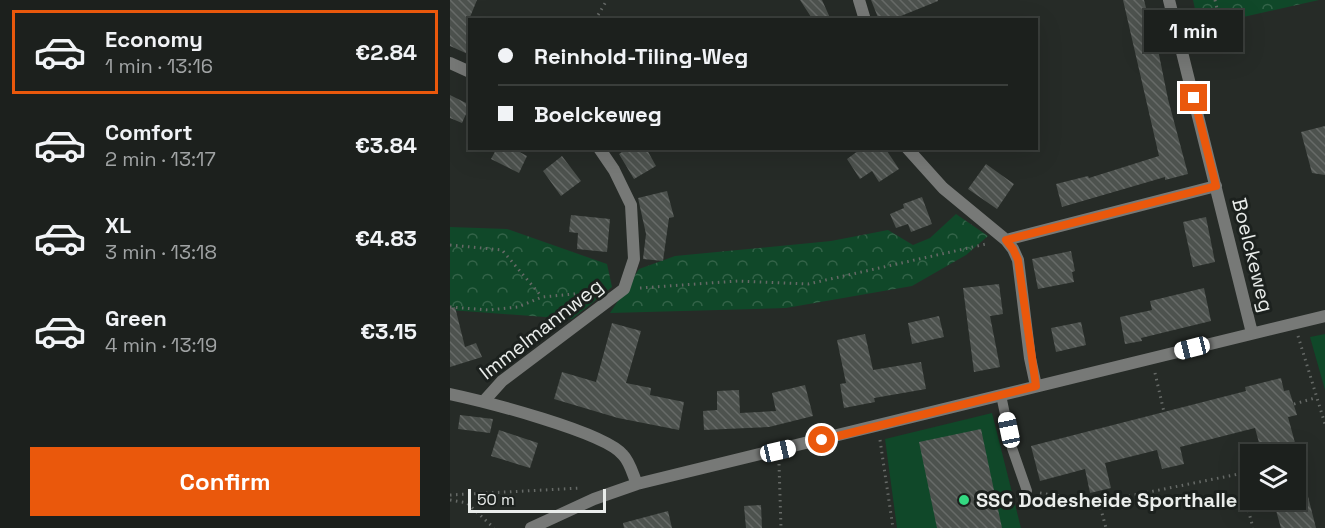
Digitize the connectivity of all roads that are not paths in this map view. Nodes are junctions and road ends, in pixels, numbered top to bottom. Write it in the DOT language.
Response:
graph roads {
  1 [pos="859,0"];
  2 [pos="1169,0"];
  3 [pos="864,18"];
  4 [pos="450,63"];
  5 [pos="468,71"];
  6 [pos="600,150"];
  7 [pos="910,150"];
  8 [pos="1216,186"];
  9 [pos="1006,240"];
  10 [pos="1325,316"];
  11 [pos="1252,333"];
  12 [pos="1036,386"];
  13 [pos="450,394"];
  14 [pos="1001,395"];
  15 [pos="484,401"];
  16 [pos="637,484"];
  17 [pos="1027,491"];
  18 [pos="531,528"];
  1 -- 3 [label="street"];
  2 -- 8 [label="street, Boelckeweg"];
  4 -- 5 [label="street"];
  6 -- 15 [label="street, Immelmannweg"];
  7 -- 9 [label="street"];
  8 -- 9 [label="street, Boelckeweg"];
  8 -- 11 [label="street, Boelckeweg"];
  9 -- 12 [label="street"];
  10 -- 11 [label="street"];
  11 -- 12 [label="street"];
  12 -- 14 [label="street"];
  13 -- 15 [label="street, Immelmannweg"];
  14 -- 16 [label="street"];
  14 -- 17 [label="lane"];
  15 -- 16 [label="street, Immelmannweg"];
  16 -- 18 [label="street"];
}
